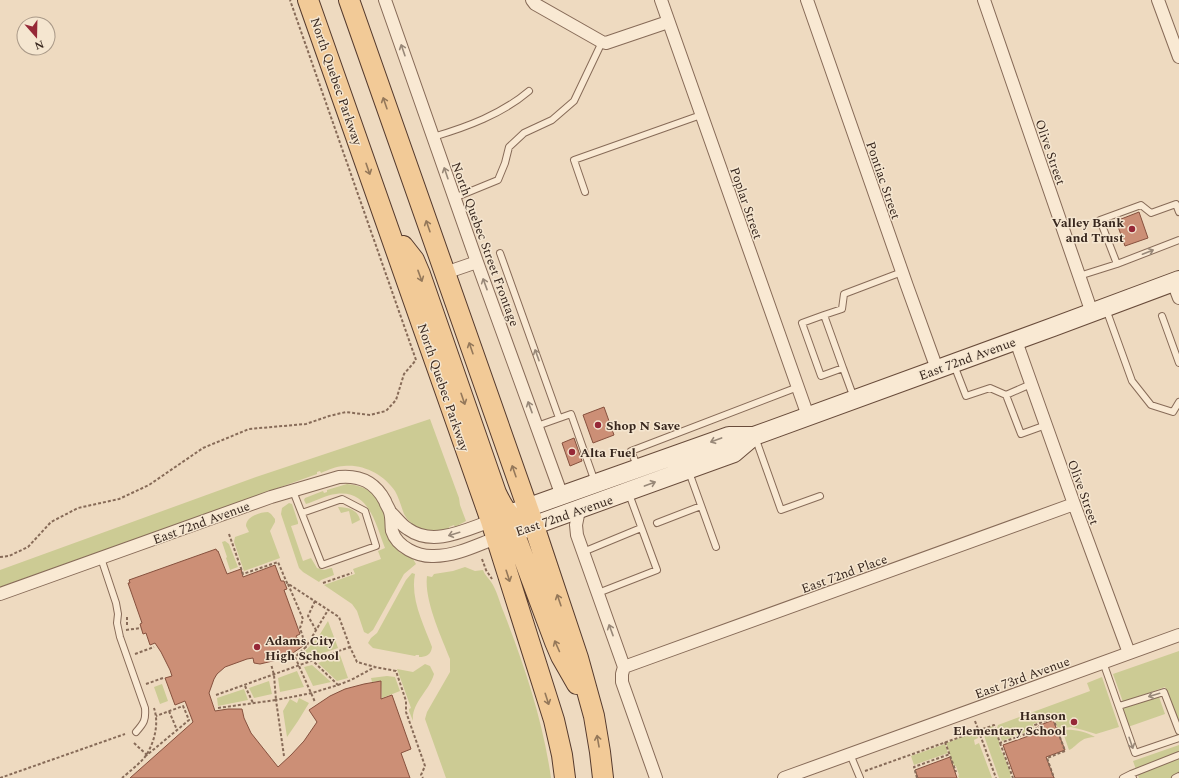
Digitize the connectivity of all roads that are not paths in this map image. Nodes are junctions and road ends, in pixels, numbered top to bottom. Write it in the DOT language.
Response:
graph roads {
  1 [pos="308,0"];
  2 [pos="349,0"];
  3 [pos="385,0"];
  4 [pos="532,0"];
  5 [pos="661,0"];
  6 [pos="807,0"];
  7 [pos="984,0"];
  8 [pos="1158,0"];
  9 [pos="668,22"];
  10 [pos="602,42"];
  11 [pos="1179,57"];
  12 [pos="529,91"];
  13 [pos="701,114"];
  14 [pos="433,137"];
  15 [pos="586,192"];
  16 [pos="454,198"];
  17 [pos="1179,212"];
  18 [pos="1179,240"];
  19 [pos="500,254"];
  20 [pos="477,262"];
  21 [pos="1116,264"];
  22 [pos="902,272"];
  23 [pos="445,273"];
  24 [pos="1079,276"];
  25 [pos="1177,287"];
  26 [pos="1099,310"];
  27 [pos="824,315"];
  28 [pos="1162,316"];
  29 [pos="1016,341"];
  30 [pos="1179,363"];
  31 [pos="945,366"];
  32 [pos="843,368"];
  33 [pos="1031,384"];
  34 [pos="798,387"];
  35 [pos="1006,396"];
  36 [pos="855,399"];
  37 [pos="1179,402"];
  38 [pos="808,416"];
  39 [pos="559,418"];
  40 [pos="1046,425"];
  41 [pos="537,426"];
  42 [pos="754,436"];
  43 [pos="638,468"];
  44 [pos="688,470"];
  45 [pos="596,484"];
  46 [pos="293,491"];
  47 [pos="628,492"];
  48 [pos="562,496"];
  49 [pos="820,496"];
  50 [pos="1074,504"];
  51 [pos="701,506"];
  52 [pos="579,510"];
  53 [pos="390,512"];
  54 [pos="302,513"];
  55 [pos="657,522"];
  56 [pos="512,523"];
  57 [pos="641,528"];
  58 [pos="716,547"];
  59 [pos="583,552"];
  60 [pos="101,558"];
  61 [pos="598,593"];
  62 [pos="0,594"];
  63 [pos="1179,635"];
  64 [pos="1129,653"];
  65 [pos="1104,662"];
  66 [pos="624,667"];
  67 [pos="1119,706"];
  68 [pos="136,732"];
  69 [pos="1179,732"];
  70 [pos="1179,738"];
  71 [pos="850,754"];
  72 [pos="1179,755"];
  73 [pos="859,776"];
  74 [pos="1132,776"];
  75 [pos="1179,776"];
  76 [pos="565,778"];
  77 [pos="603,778"];
  78 [pos="656,778"];
  79 [pos="784,778"];
  80 [pos="1123,778"];
  81 [pos="1175,778"];
  1 -- 56 [label="main road, North Quebec Parkway, one-way"];
  23 -- 2 [label="main road, North Quebec Parkway, one-way"];
  14 -- 3 [label="street, North Quebec Street Frontage, one-way"];
  4 -- 10 [label="street"];
  5 -- 9 [label="street, Poplar Street"];
  6 -- 22 [label="street, Pontiac Street"];
  7 -- 24 [label="street, Olive Street"];
  8 -- 11 [label="street"];
  9 -- 10 [label="street"];
  9 -- 13 [label="street, Poplar Street"];
  10 -- 16 [label="lane"];
  12 -- 14 [label="lane"];
  13 -- 15 [label="lane"];
  13 -- 34 [label="street, Poplar Street"];
  16 -- 14 [label="street, North Quebec Street Frontage, one-way"];
  16 -- 20 [label="street, North Quebec Street Frontage"];
  17 -- 21 [label="lane"];
  21 -- 18 [label="lane, one-way"];
  39 -- 19 [label="lane, one-way"];
  20 -- 23 [label="street"];
  41 -- 20 [label="street, North Quebec Street Frontage, one-way"];
  21 -- 24 [label="lane"];
  22 -- 27 [label="lane"];
  22 -- 31 [label="street, Pontiac Street"];
  56 -- 23 [label="main road, North Quebec Parkway, one-way"];
  24 -- 26 [label="street, Olive Street"];
  25 -- 26 [label="main road, East 72nd Avenue"];
  26 -- 29 [label="main road, East 72nd Avenue"];
  26 -- 37 [label="lane"];
  27 -- 32 [label="lane"];
  27 -- 32 [label="lane"];
  28 -- 30 [label="lane"];
  29 -- 31 [label="main road, East 72nd Avenue"];
  29 -- 33 [label="street, Olive Street"];
  31 -- 35 [label="lane"];
  31 -- 36 [label="main road, East 72nd Avenue"];
  32 -- 36 [label="lane"];
  33 -- 35 [label="lane"];
  33 -- 40 [label="street, Olive Street"];
  34 -- 38 [label="street, Poplar Street"];
  34 -- 43 [label="lane"];
  35 -- 40 [label="lane"];
  36 -- 38 [label="main road, East 72nd Avenue"];
  38 -- 42 [label="main road, East 72nd Avenue"];
  39 -- 41 [label="lane"];
  39 -- 45 [label="lane"];
  40 -- 50 [label="street, Olive Street"];
  41 -- 48 [label="street, North Quebec Street Frontage"];
  42 -- 43 [label="main road, East 72nd Avenue, one-way"];
  42 -- 44 [label="main road, East 72nd Avenue"];
  42 -- 49 [label="lane"];
  43 -- 45 [label="main road, East 72nd Avenue"];
  47 -- 44 [label="main road, East 72nd Avenue, one-way"];
  44 -- 51 [label="lane"];
  45 -- 48 [label="main road, East 72nd Avenue"];
  46 -- 53 [label="street, East 72nd Avenue"];
  46 -- 54 [label="lane"];
  46 -- 60 [label="street, East 72nd Avenue"];
  47 -- 52 [label="main road, East 72nd Avenue"];
  47 -- 57 [label="lane"];
  48 -- 56 [label="main road, East 72nd Avenue"];
  50 -- 64 [label="street, Olive Street"];
  50 -- 66 [label="street, East 72nd Place"];
  51 -- 55 [label="lane"];
  51 -- 58 [label="lane"];
  52 -- 56 [label="main road, East 72nd Avenue"];
  52 -- 59 [label="street"];
  56 -- 53 [label="street, East 72nd Avenue, one-way"];
  53 -- 56 [label="street, East 72nd Avenue"];
  54 -- 54 [label="lane"];
  56 -- 76 [label="main road, North Quebec Parkway, one-way"];
  77 -- 56 [label="main road, North Quebec Parkway, one-way"];
  57 -- 59 [label="lane"];
  57 -- 61 [label="lane"];
  59 -- 61 [label="street"];
  60 -- 62 [label="street, East 72nd Avenue"];
  60 -- 68 [label="lane"];
  66 -- 61 [label="street, one-way"];
  63 -- 64 [label="street, East 73rd Avenue"];
  64 -- 65 [label="street, East 73rd Avenue"];
  65 -- 67 [label="lane"];
  65 -- 71 [label="street, East 73rd Avenue"];
  66 -- 78 [label="street"];
  69 -- 67 [label="lane, one-way"];
  67 -- 70 [label="lane, one-way"];
  71 -- 73 [label="lane"];
  71 -- 79 [label="street, East 73rd Avenue"];
  72 -- 74 [label="lane"];
  74 -- 80 [label="lane"];
  75 -- 81 [label="lane"];
}
